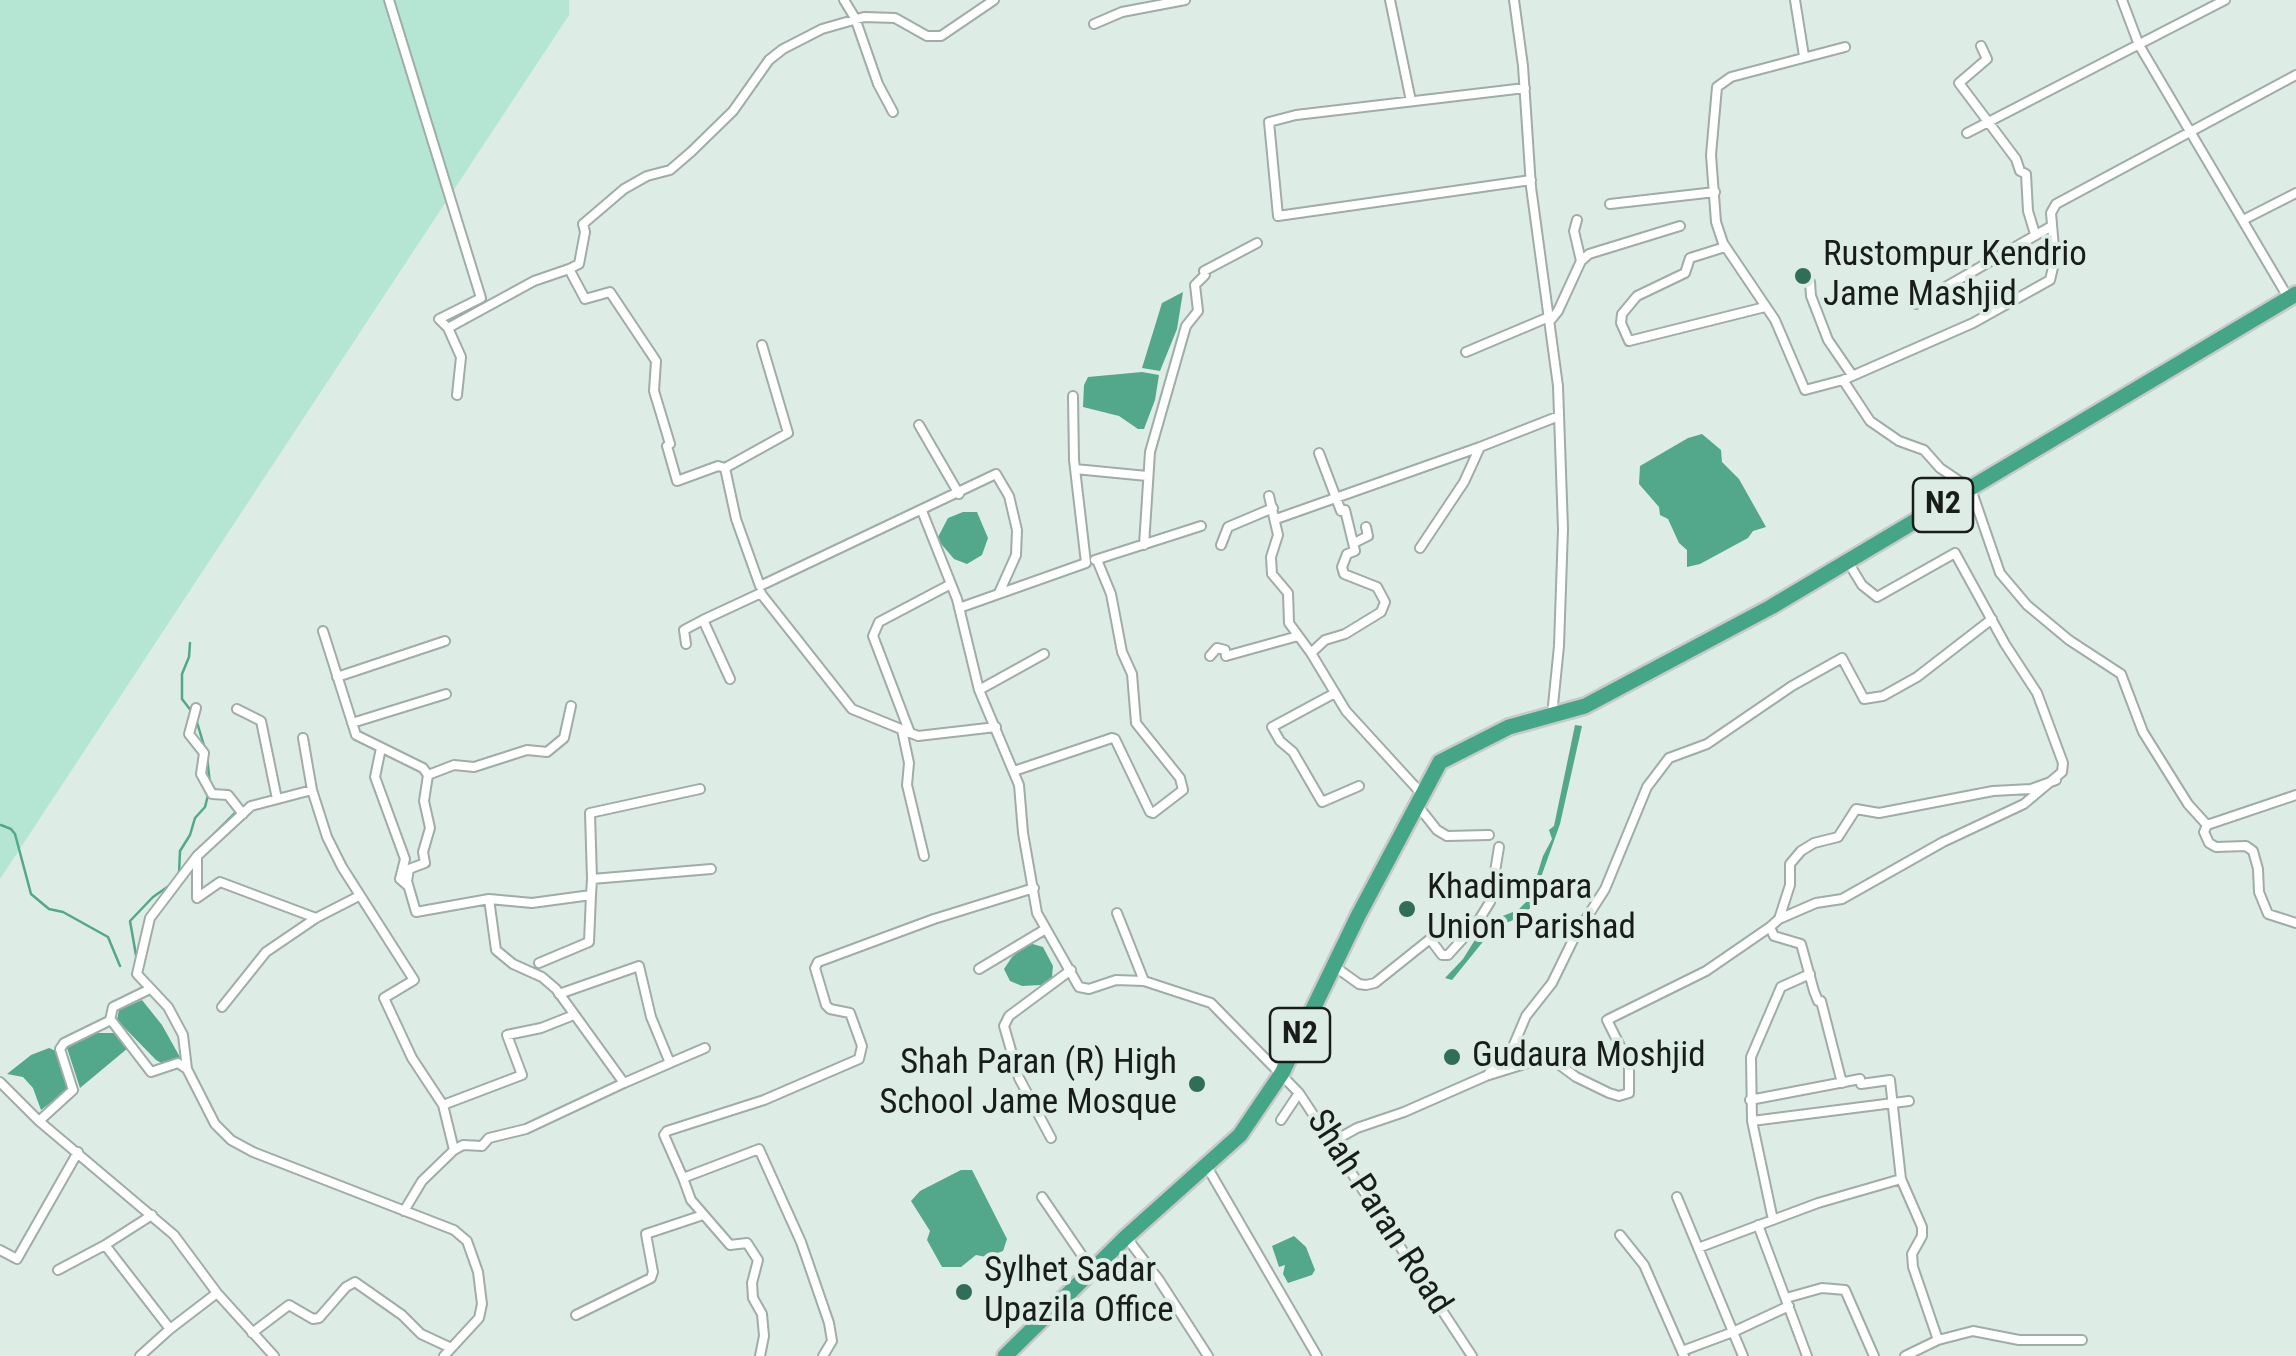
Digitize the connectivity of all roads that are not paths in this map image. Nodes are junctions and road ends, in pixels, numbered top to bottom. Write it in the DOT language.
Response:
graph roads {
  1 [pos="389,0"];
  2 [pos="844,0"];
  3 [pos="994,0"];
  4 [pos="1185,0"];
  5 [pos="1390,0"];
  6 [pos="1514,0"];
  7 [pos="1795,0"];
  8 [pos="2122,0"];
  9 [pos="2225,0"];
  10 [pos="855,18"];
  11 [pos="1094,24"];
  12 [pos="2139,45"];
  13 [pos="1981,46"];
  14 [pos="1845,48"];
  15 [pos="1804,56"];
  16 [pos="2296,74"];
  17 [pos="1525,88"];
  18 [pos="1411,101"];
  19 [pos="893,112"];
  20 [pos="1988,123"];
  21 [pos="2190,131"];
  22 [pos="1967,133"];
  23 [pos="1531,180"];
  24 [pos="1715,192"];
  25 [pos="2296,193"];
  26 [pos="1610,204"];
  27 [pos="1578,220"];
  28 [pos="2244,220"];
  29 [pos="1680,226"];
  30 [pos="2050,228"];
  31 [pos="2034,234"];
  32 [pos="1257,244"];
  33 [pos="1725,247"];
  34 [pos="1581,261"];
  35 [pos="568,268"];
  36 [pos="1810,282"];
  37 [pos="2292,296"];
  38 [pos="1916,304"];
  39 [pos="1766,307"];
  40 [pos="1550,318"];
  41 [pos="448,328"];
  42 [pos="762,345"];
  43 [pos="1466,352"];
  44 [pos="1848,377"];
  45 [pos="457,395"];
  46 [pos="1073,396"];
  47 [pos="1559,416"];
  48 [pos="919,425"];
  49 [pos="1480,447"];
  50 [pos="1320,453"];
  51 [pos="725,468"];
  52 [pos="1075,469"];
  53 [pos="1147,476"];
  54 [pos="1970,489"];
  55 [pos="959,494"];
  56 [pos="1269,496"];
  57 [pos="1337,499"];
  58 [pos="1272,508"];
  59 [pos="922,511"];
  60 [pos="1276,518"];
  61 [pos="1201,526"];
  62 [pos="1366,527"];
  63 [pos="1354,543"];
  64 [pos="1144,545"];
  65 [pos="1220,545"];
  66 [pos="1420,548"];
  67 [pos="1096,560"];
  68 [pos="1848,562"];
  69 [pos="1086,564"];
  70 [pos="951,584"];
  71 [pos="761,590"];
  72 [pos="1000,592"];
  73 [pos="959,608"];
  74 [pos="1992,619"];
  75 [pos="704,620"];
  76 [pos="323,631"];
  77 [pos="1298,636"];
  78 [pos="445,641"];
  79 [pos="686,644"];
  80 [pos="1311,652"];
  81 [pos="1044,654"];
  82 [pos="1210,656"];
  83 [pos="337,677"];
  84 [pos="730,680"];
  85 [pos="979,690"];
  86 [pos="1335,693"];
  87 [pos="446,694"];
  88 [pos="571,706"];
  89 [pos="196,708"];
  90 [pos="236,708"];
  91 [pos="1558,713"];
  92 [pos="352,723"];
  93 [pos="996,727"];
  94 [pos="906,732"];
  95 [pos="304,738"];
  96 [pos="381,748"];
  97 [pos="1014,771"];
  98 [pos="428,776"];
  99 [pos="2056,780"];
  100 [pos="1359,786"];
  101 [pos="312,790"];
  102 [pos="700,790"];
  103 [pos="2296,794"];
  104 [pos="1418,798"];
  105 [pos="277,799"];
  106 [pos="243,814"];
  107 [pos="2206,825"];
  108 [pos="1489,836"];
  109 [pos="1500,846"];
  110 [pos="196,856"];
  111 [pos="924,856"];
  112 [pos="711,869"];
  113 [pos="592,879"];
  114 [pos="408,886"];
  115 [pos="1034,888"];
  116 [pos="592,895"];
  117 [pos="359,896"];
  118 [pos="489,899"];
  119 [pos="1117,913"];
  120 [pos="316,918"];
  121 [pos="1779,919"];
  122 [pos="2296,922"];
  123 [pos="1770,927"];
  124 [pos="1044,930"];
  125 [pos="539,963"];
  126 [pos="1334,966"];
  127 [pos="979,969"];
  128 [pos="1071,970"];
  129 [pos="1810,974"];
  130 [pos="1144,981"];
  131 [pos="150,988"];
  132 [pos="560,994"];
  133 [pos="222,1007"];
  134 [pos="574,1015"];
  135 [pos="110,1020"];
  136 [pos="705,1048"];
  137 [pos="670,1063"];
  138 [pos="187,1068"];
  139 [pos="1282,1073"];
  140 [pos="1486,1076"];
  141 [pos="0,1082"];
  142 [pos="624,1083"];
  143 [pos="1842,1083"];
  144 [pos="1298,1093"];
  145 [pos="1750,1100"];
  146 [pos="1894,1101"];
  147 [pos="1909,1101"];
  148 [pos="443,1105"];
  149 [pos="1281,1120"];
  150 [pos="39,1121"];
  151 [pos="1752,1121"];
  152 [pos="1051,1138"];
  153 [pos="1332,1142"];
  154 [pos="454,1150"];
  155 [pos="78,1152"];
  156 [pos="1206,1165"];
  157 [pos="683,1178"];
  158 [pos="1901,1179"];
  159 [pos="1042,1197"];
  160 [pos="1676,1197"];
  161 [pos="404,1211"];
  162 [pos="703,1215"];
  163 [pos="152,1216"];
  164 [pos="1773,1220"];
  165 [pos="1758,1225"];
  166 [pos="1620,1234"];
  167 [pos="1126,1237"];
  168 [pos="105,1245"];
  169 [pos="1698,1248"];
  170 [pos="0,1250"];
  171 [pos="58,1270"];
  172 [pos="1092,1270"];
  173 [pos="216,1293"];
  174 [pos="1787,1302"];
  175 [pos="576,1315"];
  176 [pos="170,1328"];
  177 [pos="1733,1332"];
  178 [pos="252,1334"];
  179 [pos="1938,1340"];
  180 [pos="2082,1340"];
  181 [pos="446,1352"];
  182 [pos="1683,1354"];
  183 [pos="140,1356"];
  184 [pos="274,1356"];
  185 [pos="760,1356"];
  186 [pos="823,1356"];
  187 [pos="1005,1356"];
  188 [pos="1208,1356"];
  189 [pos="1317,1356"];
  190 [pos="1472,1356"];
  191 [pos="1743,1356"];
  192 [pos="1808,1356"];
  193 [pos="1874,1356"];
  194 [pos="1906,1356"];
  1 -- 41 [label="street"];
  2 -- 10 [label="street"];
  3 -- 10 [label="street"];
  4 -- 11 [label="street"];
  5 -- 18 [label="street"];
  6 -- 17 [label="street"];
  7 -- 15 [label="street"];
  8 -- 12 [label="street"];
  9 -- 12 [label="street"];
  10 -- 19 [label="street"];
  10 -- 35 [label="street"];
  12 -- 20 [label="street"];
  12 -- 21 [label="street"];
  13 -- 20 [label="street"];
  14 -- 15 [label="street"];
  15 -- 24 [label="street"];
  16 -- 21 [label="street"];
  17 -- 18 [label="street"];
  17 -- 23 [label="street"];
  18 -- 23 [label="street"];
  20 -- 22 [label="street"];
  20 -- 31 [label="street"];
  21 -- 28 [label="street"];
  21 -- 30 [label="street"];
  23 -- 40 [label="street"];
  24 -- 26 [label="street"];
  24 -- 33 [label="street"];
  25 -- 28 [label="street"];
  27 -- 34 [label="street"];
  28 -- 37 [label="street"];
  29 -- 34 [label="street"];
  30 -- 31 [label="street"];
  30 -- 44 [label="street"];
  31 -- 38 [label="street"];
  32 -- 53 [label="street"];
  33 -- 39 [label="street"];
  33 -- 39 [label="street"];
  34 -- 40 [label="street"];
  35 -- 41 [label="street"];
  35 -- 51 [label="street"];
  36 -- 44 [label="street"];
  37 -- 54 [label="highway, N2"];
  39 -- 44 [label="street"];
  40 -- 43 [label="street"];
  40 -- 47 [label="street"];
  41 -- 45 [label="street"];
  42 -- 51 [label="street"];
  44 -- 54 [label="street"];
  46 -- 52 [label="street"];
  47 -- 49 [label="street"];
  47 -- 91 [label="street"];
  48 -- 55 [label="street"];
  49 -- 57 [label="street"];
  49 -- 66 [label="street"];
  50 -- 57 [label="street"];
  51 -- 71 [label="street"];
  52 -- 53 [label="street"];
  52 -- 69 [label="street"];
  53 -- 64 [label="street"];
  54 -- 68 [label="highway, N2"];
  54 -- 107 [label="street"];
  55 -- 59 [label="street"];
  55 -- 72 [label="street"];
  56 -- 58 [label="street"];
  57 -- 60 [label="street"];
  57 -- 63 [label="street"];
  58 -- 60 [label="street"];
  58 -- 65 [label="street"];
  59 -- 70 [label="street"];
  59 -- 71 [label="street"];
  60 -- 77 [label="street"];
  61 -- 64 [label="street"];
  62 -- 63 [label="street"];
  63 -- 80 [label="street"];
  64 -- 67 [label="street"];
  67 -- 69 [label="street"];
  67 -- 97 [label="street"];
  68 -- 74 [label="street"];
  68 -- 91 [label="highway, N2"];
  69 -- 72 [label="street"];
  70 -- 73 [label="street"];
  70 -- 94 [label="street"];
  71 -- 75 [label="street"];
  71 -- 94 [label="street"];
  72 -- 73 [label="street"];
  73 -- 85 [label="street"];
  74 -- 99 [label="street"];
  74 -- 140 [label="street"];
  75 -- 79 [label="street"];
  75 -- 84 [label="street"];
  76 -- 83 [label="street"];
  77 -- 80 [label="street"];
  77 -- 82 [label="street"];
  78 -- 83 [label="street"];
  80 -- 86 [label="street"];
  81 -- 85 [label="street"];
  83 -- 92 [label="street"];
  85 -- 93 [label="street"];
  86 -- 100 [label="street"];
  86 -- 104 [label="street"];
  87 -- 92 [label="street"];
  88 -- 98 [label="street"];
  89 -- 106 [label="street"];
  90 -- 105 [label="street"];
  91 -- 104 [label="highway, N2"];
  92 -- 96 [label="street"];
  93 -- 94 [label="street"];
  93 -- 97 [label="street"];
  94 -- 111 [label="street"];
  95 -- 101 [label="street"];
  96 -- 98 [label="street"];
  96 -- 114 [label="street"];
  97 -- 115 [label="street"];
  98 -- 114 [label="street"];
  99 -- 121 [label="street"];
  99 -- 121 [label="street"];
  101 -- 105 [label="street"];
  101 -- 117 [label="street"];
  102 -- 113 [label="street"];
  103 -- 107 [label="street"];
  104 -- 108 [label="street"];
  104 -- 126 [label="highway, N2"];
  105 -- 106 [label="street"];
  106 -- 110 [label="street"];
  107 -- 122 [label="street"];
  109 -- 126 [label="street"];
  110 -- 120 [label="street"];
  110 -- 131 [label="street"];
  112 -- 113 [label="street"];
  113 -- 116 [label="street"];
  114 -- 118 [label="street"];
  115 -- 124 [label="street"];
  115 -- 157 [label="street"];
  116 -- 118 [label="street"];
  116 -- 125 [label="street"];
  117 -- 120 [label="street"];
  117 -- 148 [label="street"];
  118 -- 132 [label="street"];
  119 -- 130 [label="street"];
  120 -- 133 [label="street"];
  121 -- 123 [label="street"];
  123 -- 129 [label="street"];
  123 -- 140 [label="street"];
  124 -- 127 [label="street"];
  124 -- 128 [label="street"];
  126 -- 139 [label="highway, N2"];
  128 -- 130 [label="street"];
  128 -- 152 [label="street"];
  129 -- 143 [label="street"];
  129 -- 145 [label="street"];
  130 -- 139 [label="street, Shah Paran Road"];
  131 -- 135 [label="street"];
  131 -- 138 [label="street"];
  132 -- 134 [label="street"];
  132 -- 137 [label="street"];
  134 -- 142 [label="street"];
  134 -- 148 [label="street"];
  135 -- 138 [label="street"];
  135 -- 150 [label="street"];
  136 -- 137 [label="street"];
  137 -- 142 [label="street"];
  138 -- 161 [label="street"];
  139 -- 144 [label="street, Shah Paran Road"];
  139 -- 156 [label="highway, N2"];
  140 -- 153 [label="street"];
  141 -- 150 [label="street"];
  142 -- 154 [label="street"];
  143 -- 145 [label="street"];
  143 -- 146 [label="street"];
  144 -- 149 [label="street"];
  144 -- 153 [label="street, Shah Paran Road"];
  145 -- 151 [label="street"];
  146 -- 147 [label="street"];
  146 -- 151 [label="street"];
  146 -- 158 [label="street"];
  148 -- 154 [label="street"];
  150 -- 155 [label="street"];
  151 -- 164 [label="street"];
  153 -- 190 [label="street, Shah Paran Road"];
  154 -- 161 [label="street"];
  155 -- 163 [label="street"];
  155 -- 170 [label="street"];
  156 -- 167 [label="highway, N2"];
  156 -- 189 [label="street"];
  157 -- 162 [label="street"];
  157 -- 186 [label="street"];
  158 -- 164 [label="street"];
  158 -- 179 [label="street"];
  159 -- 172 [label="street"];
  160 -- 169 [label="street"];
  161 -- 181 [label="street"];
  162 -- 175 [label="street"];
  162 -- 185 [label="street"];
  163 -- 168 [label="street"];
  163 -- 173 [label="street"];
  164 -- 165 [label="street"];
  165 -- 169 [label="street"];
  165 -- 174 [label="street"];
  166 -- 182 [label="street"];
  167 -- 172 [label="highway, N2"];
  167 -- 188 [label="street"];
  168 -- 171 [label="street"];
  168 -- 176 [label="street"];
  169 -- 177 [label="street"];
  172 -- 187 [label="highway, N2"];
  173 -- 176 [label="street"];
  173 -- 178 [label="street"];
  174 -- 177 [label="street"];
  174 -- 192 [label="street"];
  174 -- 193 [label="street"];
  176 -- 183 [label="street"];
  177 -- 182 [label="street"];
  177 -- 191 [label="street"];
  178 -- 181 [label="street"];
  178 -- 184 [label="street"];
  179 -- 180 [label="street"];
  179 -- 194 [label="street"];
}
